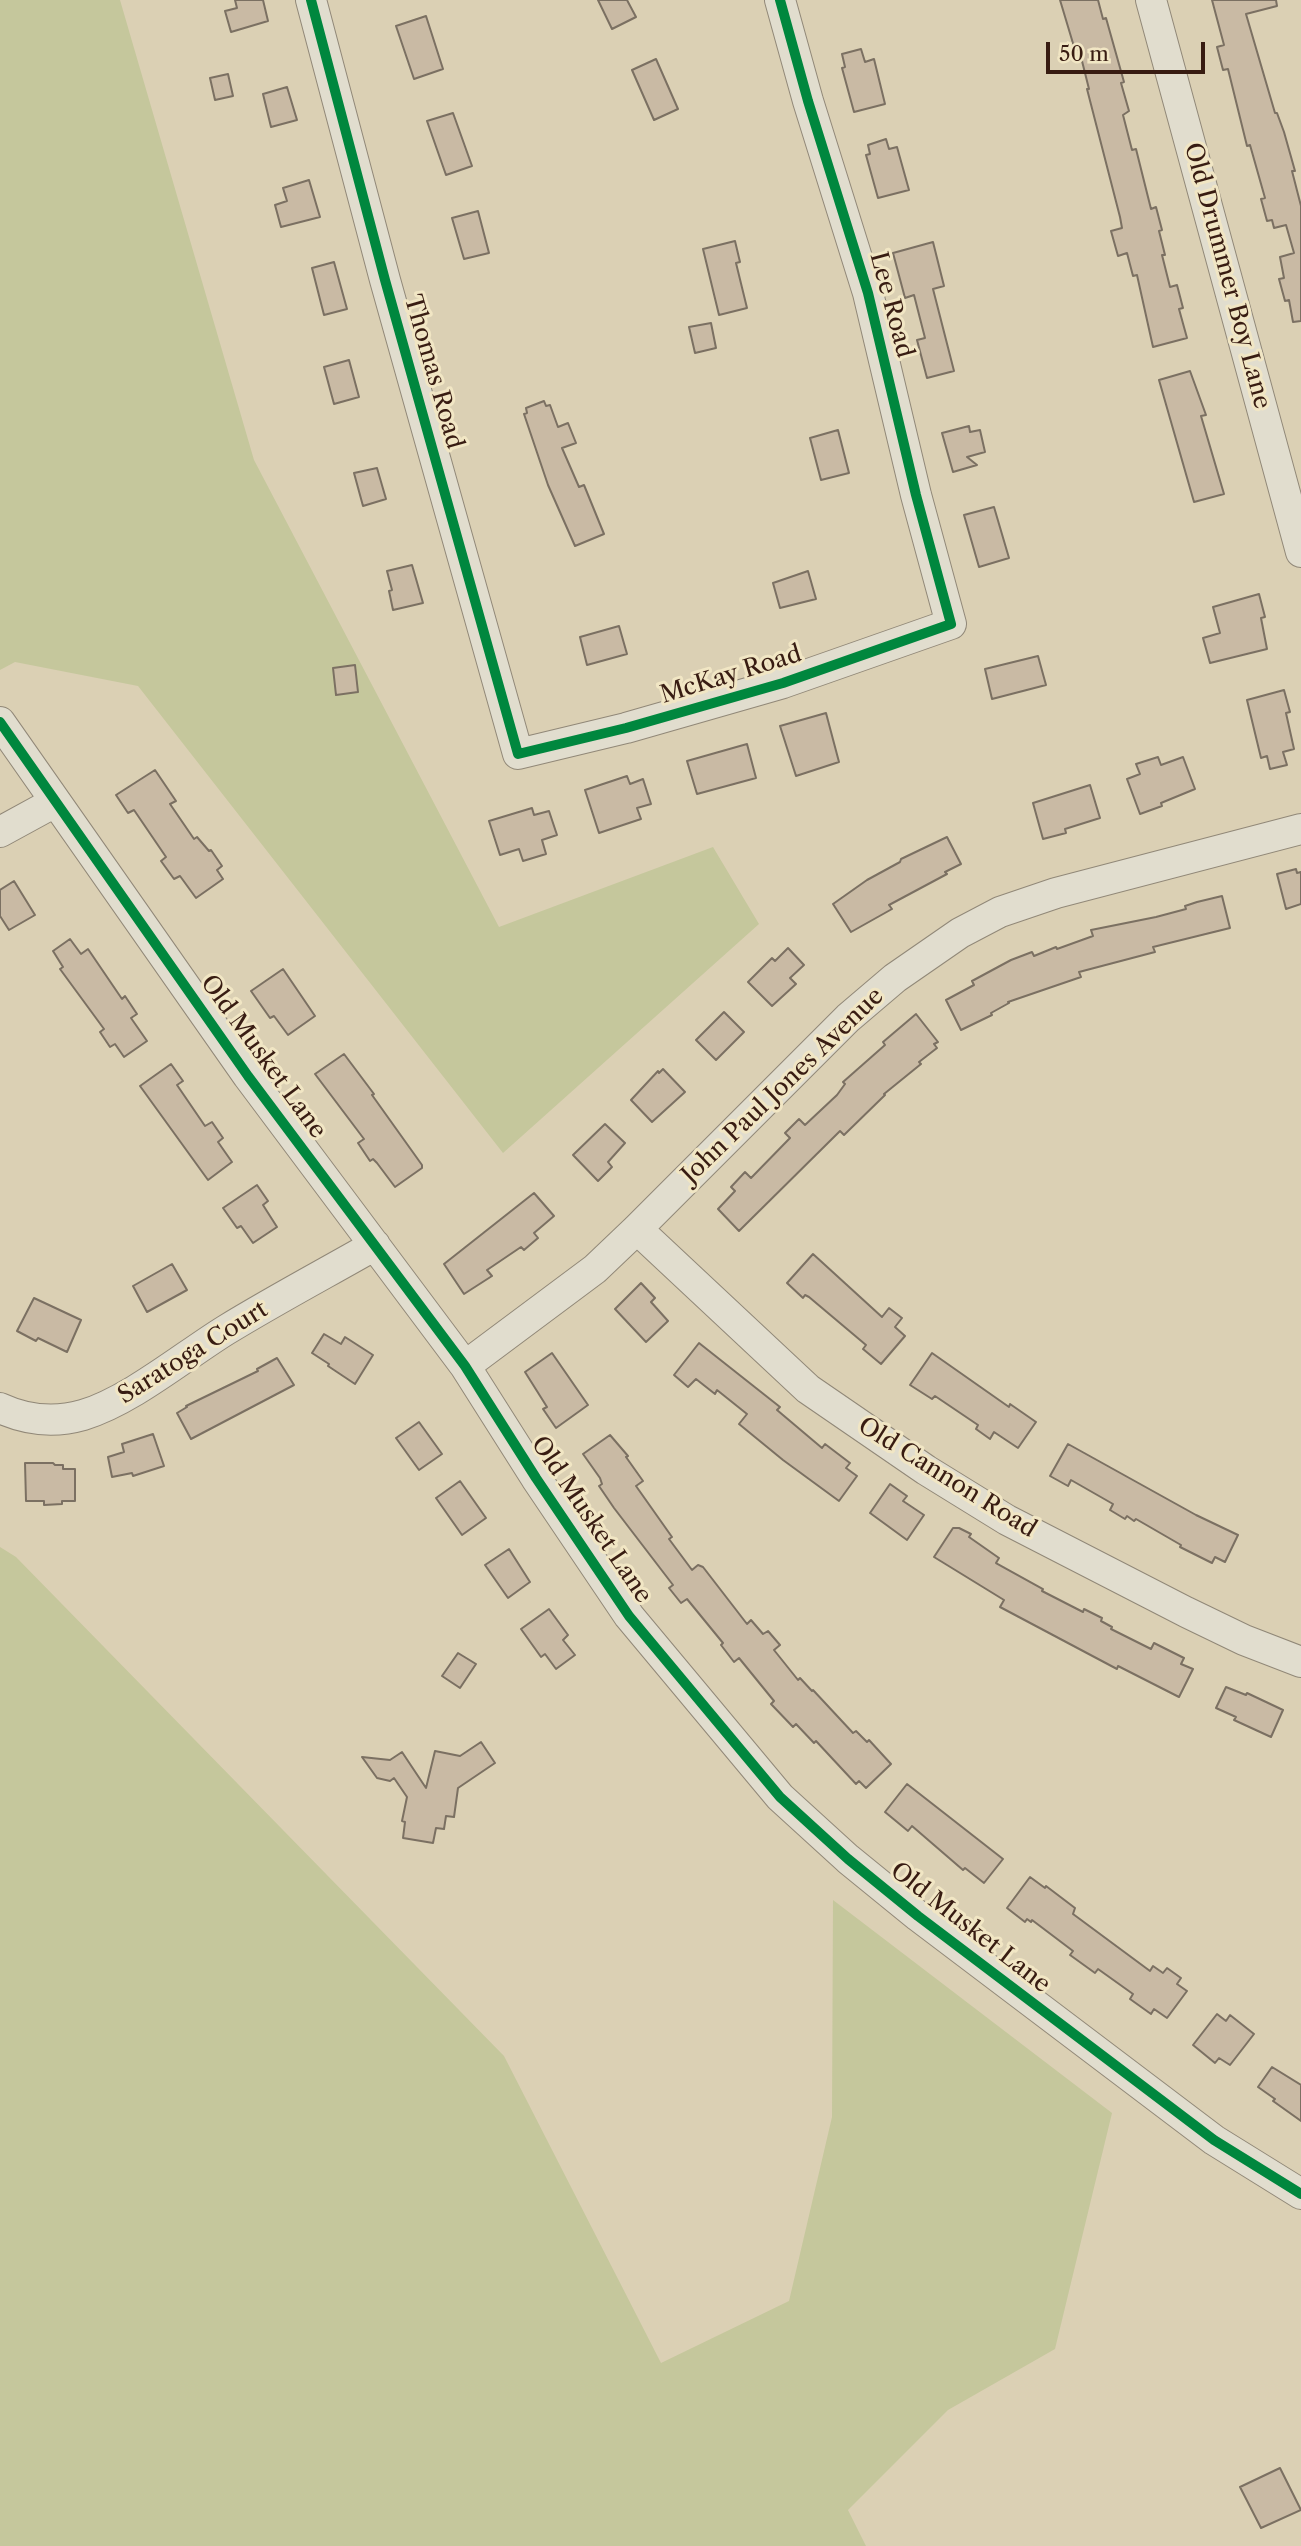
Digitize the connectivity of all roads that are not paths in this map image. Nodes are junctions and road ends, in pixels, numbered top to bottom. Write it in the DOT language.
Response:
graph roads {
  1 [pos="311,0"];
  2 [pos="780,0"];
  3 [pos="1151,0"];
  4 [pos="1301,552"];
  5 [pos="951,624"];
  6 [pos="0,722"];
  7 [pos="518,754"];
  8 [pos="55,802"];
  9 [pos="1301,829"];
  10 [pos="0,832"];
  11 [pos="637,1229"];
  12 [pos="375,1245"];
  13 [pos="464,1366"];
  14 [pos="0,1408"];
  15 [pos="1301,1662"];
  16 [pos="1301,2194"];
  1 -- 7 [label="street, Thomas Road"];
  2 -- 5 [label="street, Lee Road"];
  3 -- 4 [label="street, Old Drummer Boy Lane"];
  5 -- 7 [label="street, McKay Road"];
  6 -- 8 [label="street, Old Musket Lane"];
  8 -- 10 [label="street"];
  8 -- 12 [label="street, Old Musket Lane"];
  9 -- 11 [label="street, John Paul Jones Avenue"];
  11 -- 13 [label="street, John Paul Jones Avenue"];
  11 -- 15 [label="street, Old Cannon Road"];
  12 -- 13 [label="street, Old Musket Lane"];
  12 -- 14 [label="street, Saratoga Court"];
  13 -- 16 [label="street, Old Musket Lane"];
}
